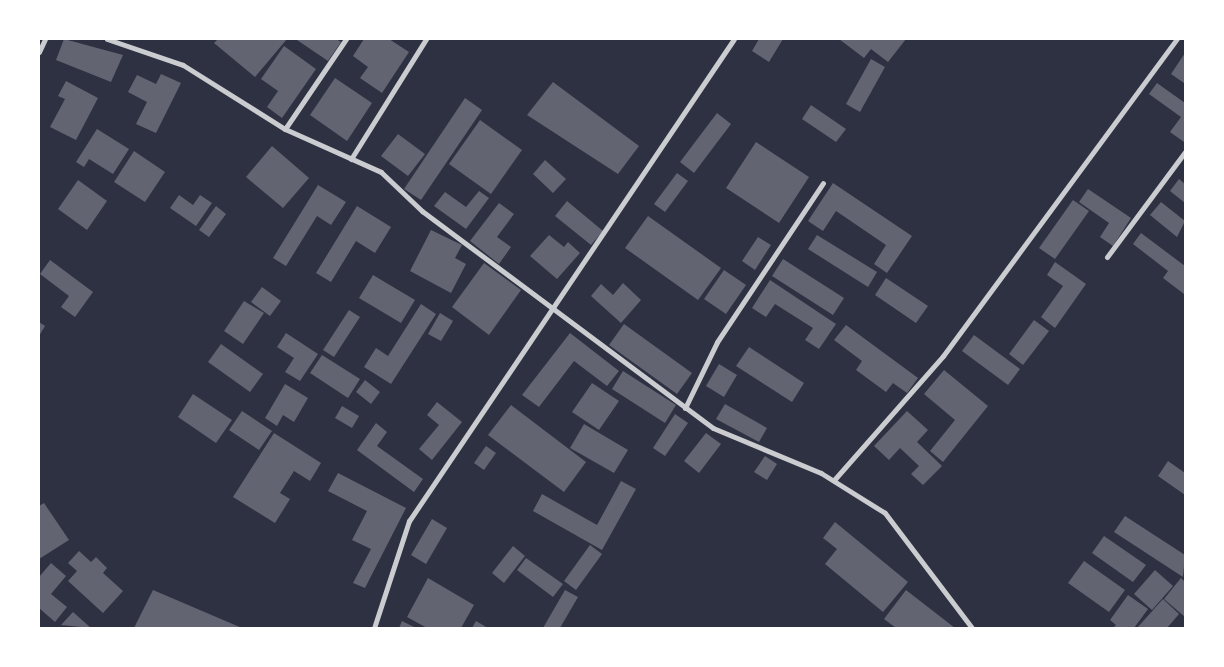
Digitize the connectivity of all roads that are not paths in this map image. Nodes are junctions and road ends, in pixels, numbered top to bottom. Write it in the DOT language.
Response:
graph roads {
  1 [pos="45,39"];
  2 [pos="107,39"];
  3 [pos="346,39"];
  4 [pos="426,39"];
  5 [pos="734,39"];
  6 [pos="1177,39"];
  7 [pos="39,52"];
  8 [pos="285,128"];
  9 [pos="1185,152"];
  10 [pos="351,158"];
  11 [pos="823,183"];
  12 [pos="1107,258"];
  13 [pos="554,309"];
  14 [pos="685,408"];
  15 [pos="834,480"];
  16 [pos="969,627"];
  17 [pos="374,628"];
  1 -- 7 [label="street"];
  2 -- 8 [label="street"];
  3 -- 8 [label="street"];
  4 -- 10 [label="street"];
  5 -- 13 [label="street"];
  6 -- 15 [label="street"];
  8 -- 10 [label="street"];
  9 -- 12 [label="street"];
  10 -- 13 [label="street"];
  11 -- 14 [label="street"];
  13 -- 14 [label="street"];
  13 -- 17 [label="street"];
  14 -- 15 [label="street"];
  15 -- 16 [label="street"];
}
